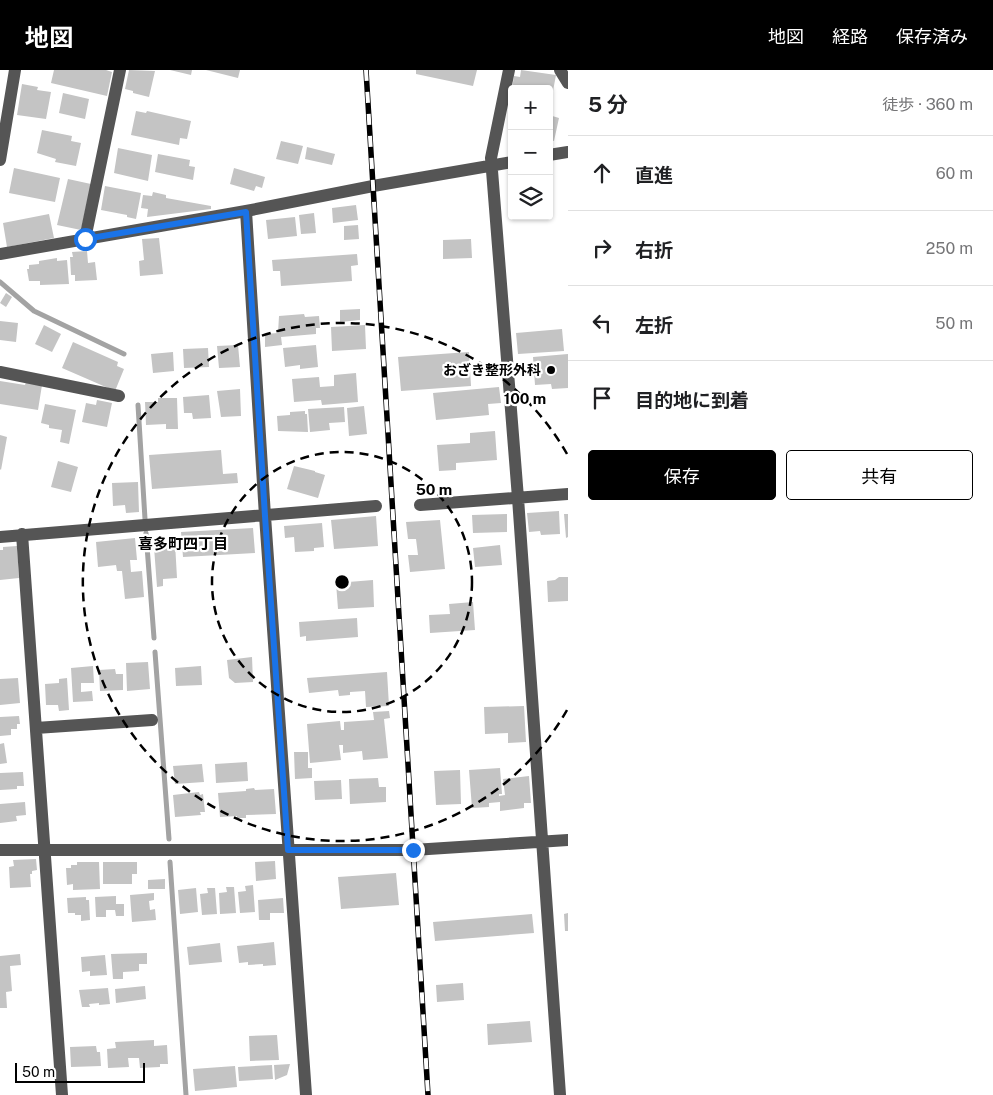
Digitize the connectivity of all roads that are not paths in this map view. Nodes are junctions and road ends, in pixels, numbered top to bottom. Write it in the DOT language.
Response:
graph roads {
  1 [pos="15,70"];
  2 [pos="120,70"];
  3 [pos="509,70"];
  4 [pos="560,70"];
  5 [pos="568,83"];
  6 [pos="568,152"];
  7 [pos="553,154"];
  8 [pos="0,160"];
  9 [pos="508,163"];
  10 [pos="492,165"];
  11 [pos="246,212"];
  12 [pos="85,239"];
  13 [pos="0,254"];
  14 [pos="0,372"];
  15 [pos="119,396"];
  16 [pos="568,494"];
  17 [pos="518,498"];
  18 [pos="420,505"];
  19 [pos="376,506"];
  20 [pos="265,516"];
  21 [pos="22,534"];
  22 [pos="0,537"];
  23 [pos="152,720"];
  24 [pos="36,728"];
  25 [pos="568,840"];
  26 [pos="542,842"];
  27 [pos="0,850"];
  28 [pos="45,850"];
  29 [pos="288,850"];
  30 [pos="62,1095"];
  31 [pos="306,1095"];
  32 [pos="560,1095"];
  1 -- 8 [label="street"];
  2 -- 12 [label="street"];
  3 -- 10 [label="street"];
  4 -- 5 [label="street"];
  6 -- 7 [label="street"];
  9 -- 10 [label="street"];
  10 -- 11 [label="street"];
  10 -- 17 [label="street"];
  11 -- 12 [label="street"];
  11 -- 20 [label="street"];
  12 -- 13 [label="street"];
  14 -- 15 [label="street"];
  16 -- 17 [label="street"];
  17 -- 18 [label="street"];
  17 -- 26 [label="street"];
  19 -- 20 [label="street"];
  20 -- 21 [label="street"];
  20 -- 29 [label="street"];
  21 -- 22 [label="street"];
  21 -- 24 [label="street"];
  23 -- 24 [label="street"];
  24 -- 28 [label="street"];
  25 -- 26 [label="street"];
  26 -- 29 [label="street"];
  26 -- 32 [label="street"];
  27 -- 28 [label="street"];
  28 -- 29 [label="street"];
  28 -- 30 [label="street"];
  29 -- 31 [label="street"];
}
